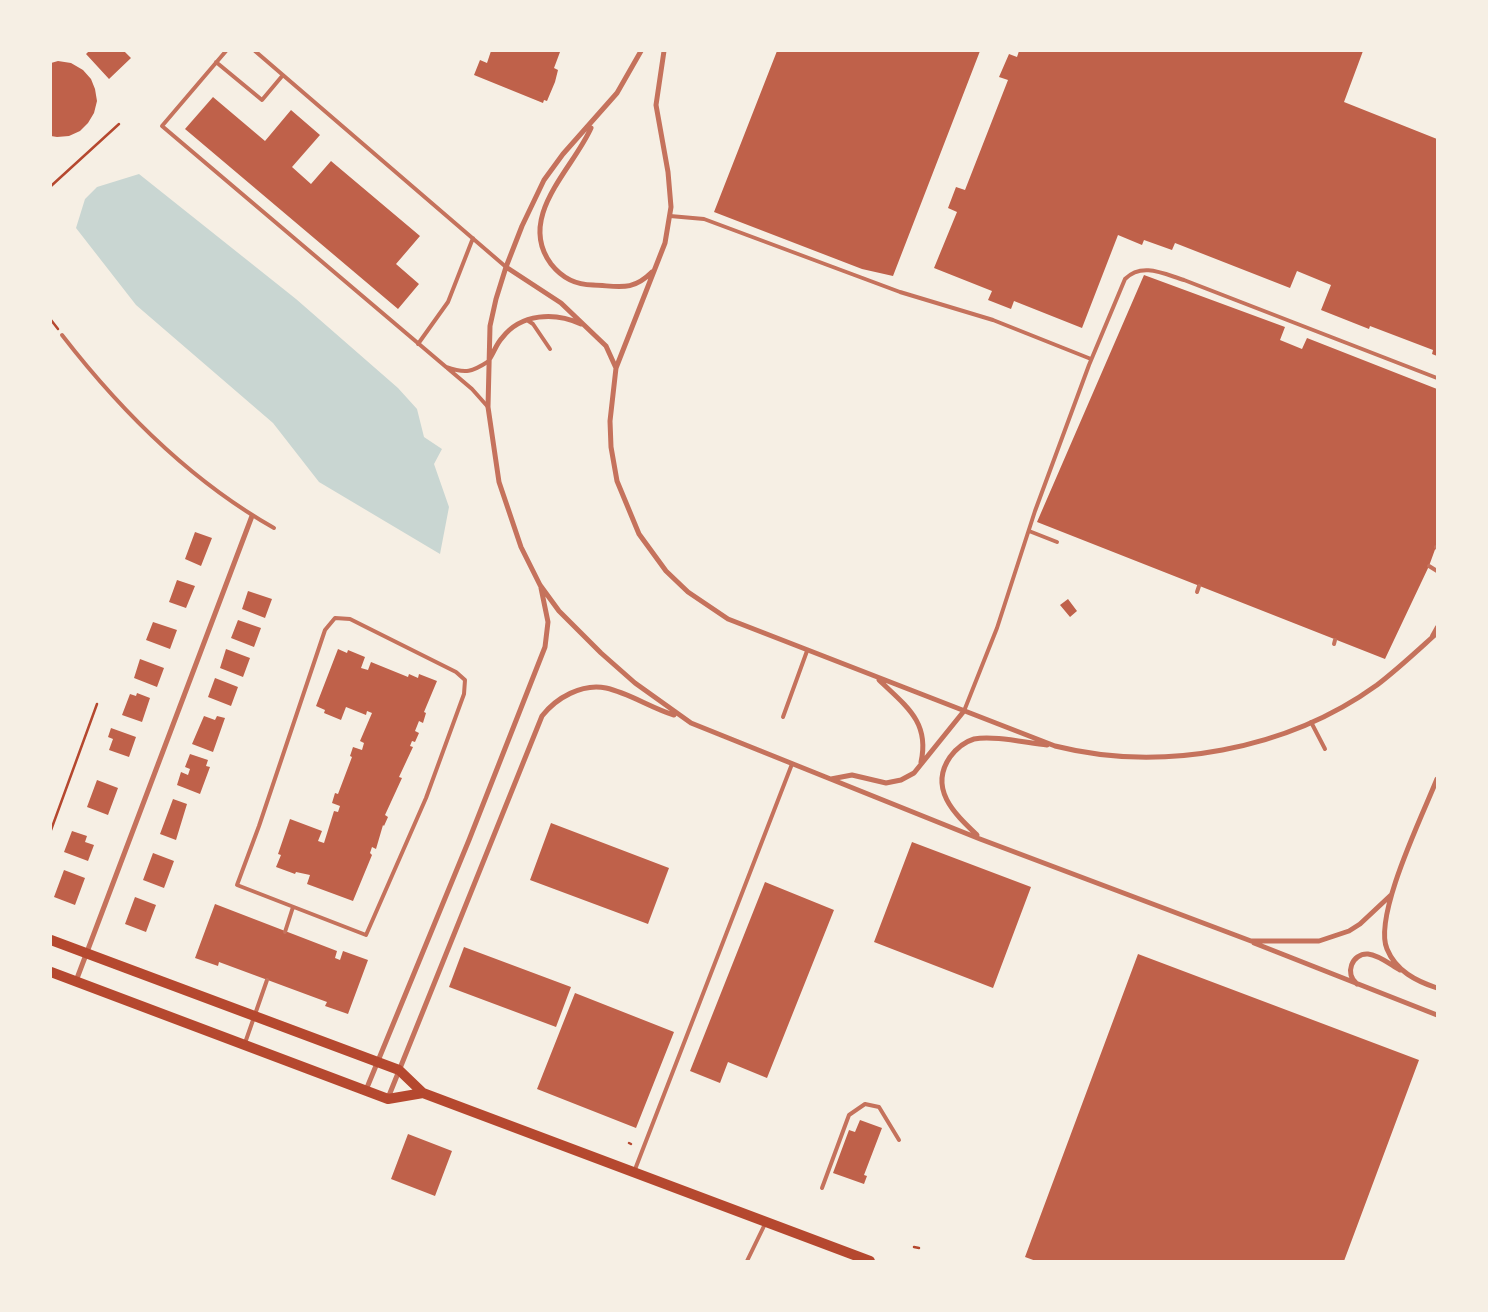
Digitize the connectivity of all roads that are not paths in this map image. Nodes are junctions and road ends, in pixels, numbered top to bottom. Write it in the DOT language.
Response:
graph roads {
  1 [pos="226,51"];
  2 [pos="255,51"];
  3 [pos="641,51"];
  4 [pos="664,51"];
  5 [pos="216,62"];
  6 [pos="283,75"];
  7 [pos="593,123"];
  8 [pos="670,216"];
  9 [pos="473,238"];
  10 [pos="506,267"];
  11 [pos="654,270"];
  12 [pos="525,319"];
  13 [pos="586,326"];
  14 [pos="62,334"];
  15 [pos="418,344"];
  16 [pos="550,349"];
  17 [pos="1091,359"];
  18 [pos="489,360"];
  19 [pos="444,366"];
  20 [pos="616,368"];
  21 [pos="1437,378"];
  22 [pos="488,407"];
  23 [pos="252,516"];
  24 [pos="274,528"];
  25 [pos="1029,531"];
  26 [pos="1057,542"];
  27 [pos="1429,566"];
  28 [pos="1437,571"];
  29 [pos="540,585"];
  30 [pos="1199,586"];
  31 [pos="1197,592"];
  32 [pos="1437,627"];
  33 [pos="1437,633"];
  34 [pos="1430,639"];
  35 [pos="807,651"];
  36 [pos="878,679"];
  37 [pos="964,711"];
  38 [pos="680,716"];
  39 [pos="783,717"];
  40 [pos="1311,722"];
  41 [pos="1055,746"];
  42 [pos="1325,749"];
  43 [pos="792,764"];
  44 [pos="921,765"];
  45 [pos="1437,778"];
  46 [pos="830,779"];
  47 [pos="980,838"];
  48 [pos="1391,895"];
  49 [pos="294,907"];
  50 [pos="285,932"];
  51 [pos="51,940"];
  52 [pos="1251,942"];
  53 [pos="87,953"];
  54 [pos="51,972"];
  55 [pos="1402,972"];
  56 [pos="267,980"];
  57 [pos="76,981"];
  58 [pos="1363,988"];
  59 [pos="1437,988"];
  60 [pos="1437,1015"];
  61 [pos="254,1016"];
  62 [pos="244,1045"];
  63 [pos="377,1062"];
  64 [pos="399,1070"];
  65 [pos="366,1090"];
  66 [pos="423,1092"];
  67 [pos="388,1099"];
  68 [pos="898,1140"];
  69 [pos="634,1172"];
  70 [pos="822,1188"];
  71 [pos="766,1222"];
  72 [pos="747,1261"];
  73 [pos="870,1261"];
  1 -- 5 [label="lane"];
  2 -- 6 [label="lane"];
  3 -- 7 [label="street"];
  4 -- 8 [label="street"];
  5 -- 6 [label="lane"];
  5 -- 15 [label="lane"];
  6 -- 9 [label="lane"];
  7 -- 10 [label="street"];
  7 -- 11 [label="street"];
  8 -- 11 [label="street"];
  8 -- 17 [label="lane"];
  9 -- 10 [label="lane"];
  9 -- 15 [label="lane"];
  10 -- 13 [label="street"];
  10 -- 18 [label="street"];
  11 -- 20 [label="street"];
  12 -- 13 [label="street"];
  12 -- 16 [label="lane"];
  12 -- 18 [label="street"];
  13 -- 20 [label="street"];
  14 -- 23 [label="lane"];
  15 -- 19 [label="lane"];
  17 -- 21 [label="lane"];
  17 -- 25 [label="lane"];
  18 -- 19 [label="lane"];
  18 -- 22 [label="street"];
  19 -- 22 [label="lane"];
  20 -- 35 [label="street"];
  22 -- 29 [label="street"];
  23 -- 24 [label="lane"];
  23 -- 53 [label="street"];
  25 -- 26 [label="lane"];
  25 -- 37 [label="lane"];
  27 -- 28 [label="lane"];
  29 -- 38 [label="street"];
  29 -- 63 [label="street"];
  30 -- 31 [label="lane"];
  32 -- 34 [label="lane"];
  33 -- 34 [label="street"];
  34 -- 40 [label="street"];
  35 -- 36 [label="street"];
  35 -- 39 [label="lane"];
  36 -- 37 [label="street"];
  36 -- 44 [label="street"];
  37 -- 41 [label="street"];
  37 -- 44 [label="street"];
  38 -- 43 [label="street"];
  38 -- 64 [label="street"];
  40 -- 41 [label="street"];
  40 -- 42 [label="lane"];
  41 -- 47 [label="street"];
  43 -- 46 [label="street"];
  43 -- 69 [label="lane"];
  44 -- 46 [label="street"];
  45 -- 48 [label="street"];
  46 -- 47 [label="street"];
  47 -- 52 [label="street"];
  48 -- 52 [label="street"];
  48 -- 55 [label="street"];
  49 -- 49 [label="lane"];
  49 -- 50 [label="lane"];
  51 -- 53 [label="main road"];
  52 -- 58 [label="street"];
  53 -- 57 [label="street"];
  53 -- 61 [label="main road"];
  54 -- 57 [label="main road"];
  55 -- 58 [label="street"];
  55 -- 59 [label="street"];
  56 -- 61 [label="lane"];
  57 -- 62 [label="main road"];
  58 -- 60 [label="street"];
  61 -- 62 [label="lane"];
  61 -- 63 [label="main road"];
  62 -- 65 [label="main road"];
  63 -- 64 [label="main road"];
  63 -- 65 [label="street"];
  64 -- 66 [label="main road"];
  64 -- 67 [label="street"];
  65 -- 67 [label="main road"];
  66 -- 67 [label="main road"];
  66 -- 69 [label="main road"];
  68 -- 70 [label="lane"];
  69 -- 71 [label="main road"];
  71 -- 72 [label="lane"];
  71 -- 73 [label="main road"];
}
